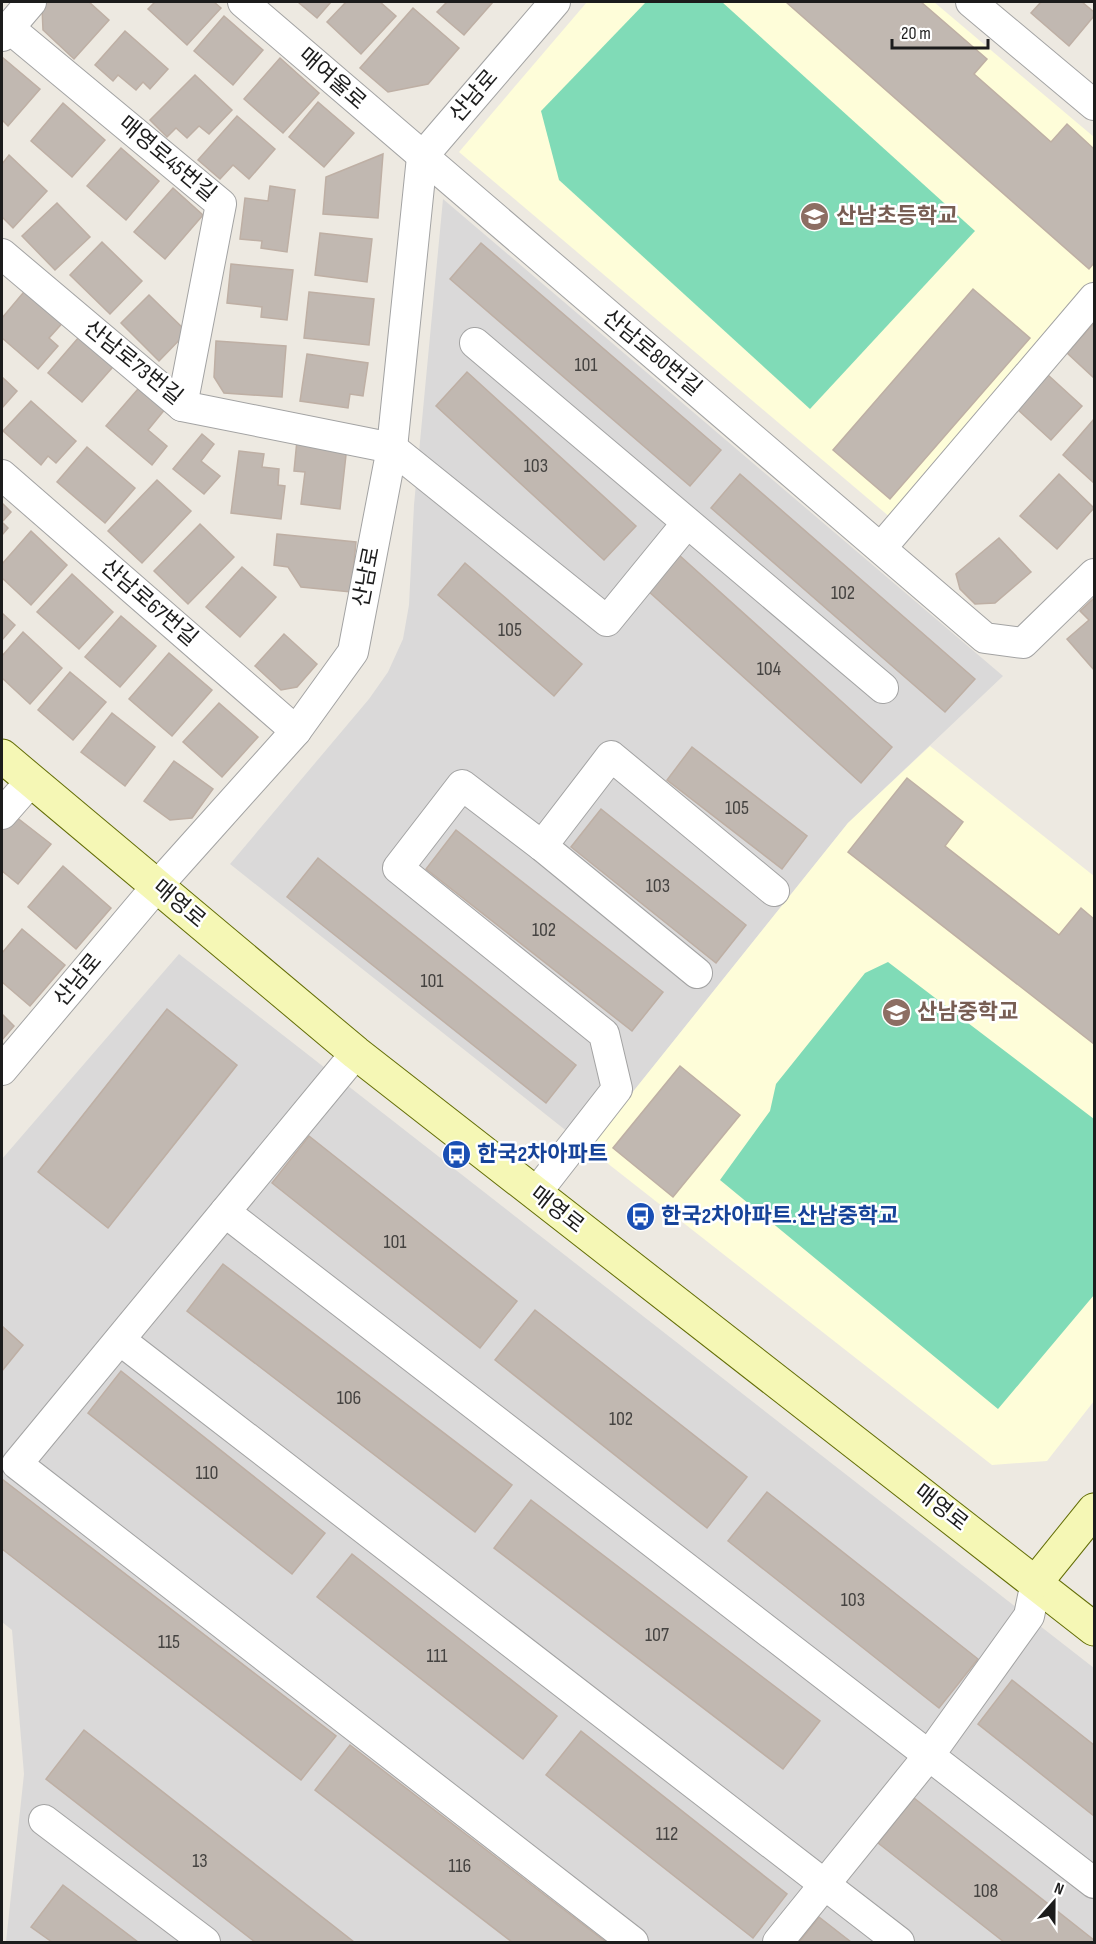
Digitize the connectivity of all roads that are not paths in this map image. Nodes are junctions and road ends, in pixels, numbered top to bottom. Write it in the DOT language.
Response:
graph roads {
  1 [pos="31,2"];
  2 [pos="243,2"];
  3 [pos="971,2"];
  4 [pos="551,3"];
  5 [pos="5,32"];
  6 [pos="1095,105"];
  7 [pos="422,157"];
  8 [pos="2,254"];
  9 [pos="1095,298"];
  10 [pos="475,343"];
  11 [pos="182,406"];
  12 [pos="392,448"];
  13 [pos="2,475"];
  14 [pos="687,523"];
  15 [pos="881,548"];
  16 [pos="1095,574"];
  17 [pos="883,688"];
  18 [pos="296,731"];
  19 [pos="2,756"];
  20 [pos="31,781"];
  21 [pos="2,814"];
  22 [pos="542,846"];
  23 [pos="158,885"];
  24 [pos="774,891"];
  25 [pos="696,973"];
  26 [pos="356,1053"];
  27 [pos="2,1070"];
  28 [pos="536,1193"];
  29 [pos="225,1212"];
  30 [pos="120,1340"];
  31 [pos="1095,1510"];
  32 [pos="1036,1582"];
  33 [pos="1095,1629"];
  34 [pos="930,1754"];
  35 [pos="44,1820"];
  36 [pos="1095,1883"];
  37 [pos="825,1886"];
  38 [pos="205,1942"];
  39 [pos="633,1942"];
  40 [pos="778,1942"];
  41 [pos="899,1942"];
  1 -- 5 [label="street, 매영로45번길"];
  2 -- 7 [label="street, 매여울로"];
  3 -- 6 [label="street"];
  4 -- 7 [label="street, 산남로"];
  5 -- 11 [label="street, 매영로45번길"];
  7 -- 12 [label="street, 산남로"];
  7 -- 15 [label="street, 산남로80번길"];
  8 -- 11 [label="street, 산남로73번길"];
  9 -- 15 [label="street"];
  10 -- 14 [label="street"];
  11 -- 12 [label="street, 산남로73번길"];
  12 -- 14 [label="street"];
  12 -- 18 [label="street, 산남로"];
  13 -- 18 [label="street, 산남로67번길"];
  14 -- 17 [label="street"];
  15 -- 16 [label="street, 산남로80번길"];
  18 -- 23 [label="street, 산남로"];
  19 -- 20 [label="street, 매영로"];
  20 -- 21 [label="street"];
  20 -- 23 [label="street, 매영로"];
  22 -- 24 [label="street"];
  22 -- 25 [label="street"];
  22 -- 28 [label="street"];
  23 -- 26 [label="street, 매영로"];
  23 -- 27 [label="street, 산남로"];
  26 -- 28 [label="street, 매영로"];
  26 -- 29 [label="street"];
  28 -- 32 [label="street, 매영로"];
  29 -- 30 [label="street"];
  29 -- 34 [label="street"];
  30 -- 37 [label="street"];
  30 -- 39 [label="street"];
  31 -- 32 [label="street"];
  32 -- 33 [label="street, 매영로"];
  32 -- 34 [label="street"];
  34 -- 36 [label="street"];
  34 -- 37 [label="street"];
  35 -- 38 [label="street"];
  37 -- 40 [label="street"];
  37 -- 41 [label="street"];
}
